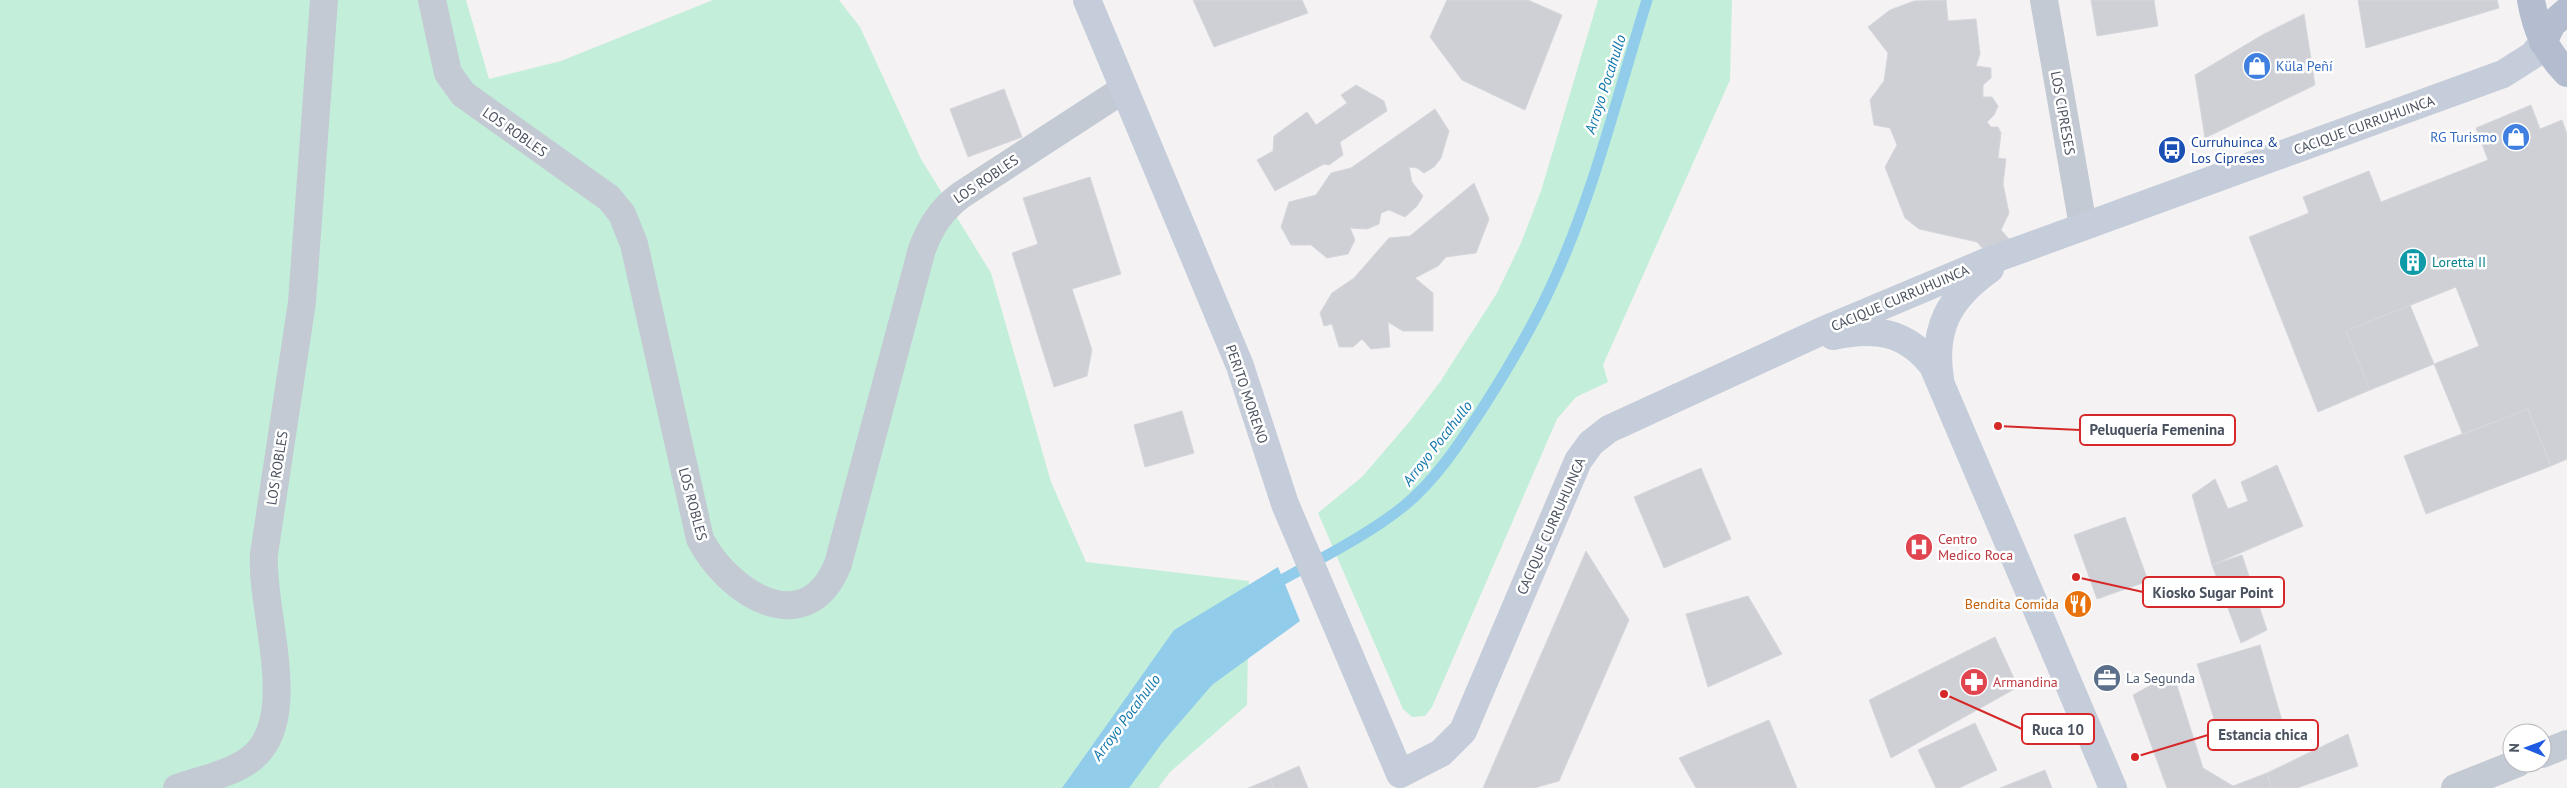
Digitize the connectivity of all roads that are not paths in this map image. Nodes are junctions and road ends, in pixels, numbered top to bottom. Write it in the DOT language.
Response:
graph roads {
  1 [pos="324,0"];
  2 [pos="432,0"];
  3 [pos="1087,0"];
  4 [pos="2044,0"];
  5 [pos="2531,0"];
  6 [pos="2567,11"];
  7 [pos="2544,42"];
  8 [pos="2567,73"];
  9 [pos="1124,89"];
  10 [pos="2083,226"];
  11 [pos="2018,250"];
  12 [pos="1795,344"];
  13 [pos="1940,379"];
  14 [pos="2567,744"];
  15 [pos="2552,750"];
  16 [pos="2502,769"];
  17 [pos="1403,781"];
  18 [pos="177,788"];
  19 [pos="2113,788"];
  20 [pos="2455,788"];
  1 -- 18 [label="street, LOS ROBLES"];
  2 -- 9 [label="street, LOS ROBLES"];
  3 -- 9 [label="main road, PERITO MORENO"];
  4 -- 10 [label="street, LOS CIPRESES"];
  5 -- 7 [label="main road"];
  6 -- 7 [label="main road, CACIQUE CURRUHUINCA"];
  7 -- 8 [label="main road"];
  7 -- 10 [label="main road, CACIQUE CURRUHUINCA"];
  9 -- 17 [label="main road, PERITO MORENO"];
  10 -- 11 [label="main road, CACIQUE CURRUHUINCA"];
  11 -- 12 [label="main road, CACIQUE CURRUHUINCA"];
  11 -- 13 [label="main road"];
  12 -- 13 [label="main road"];
  12 -- 17 [label="main road, CACIQUE CURRUHUINCA"];
  13 -- 19 [label="main road"];
  14 -- 15 [label="street"];
  16 -- 20 [label="street"];
}
